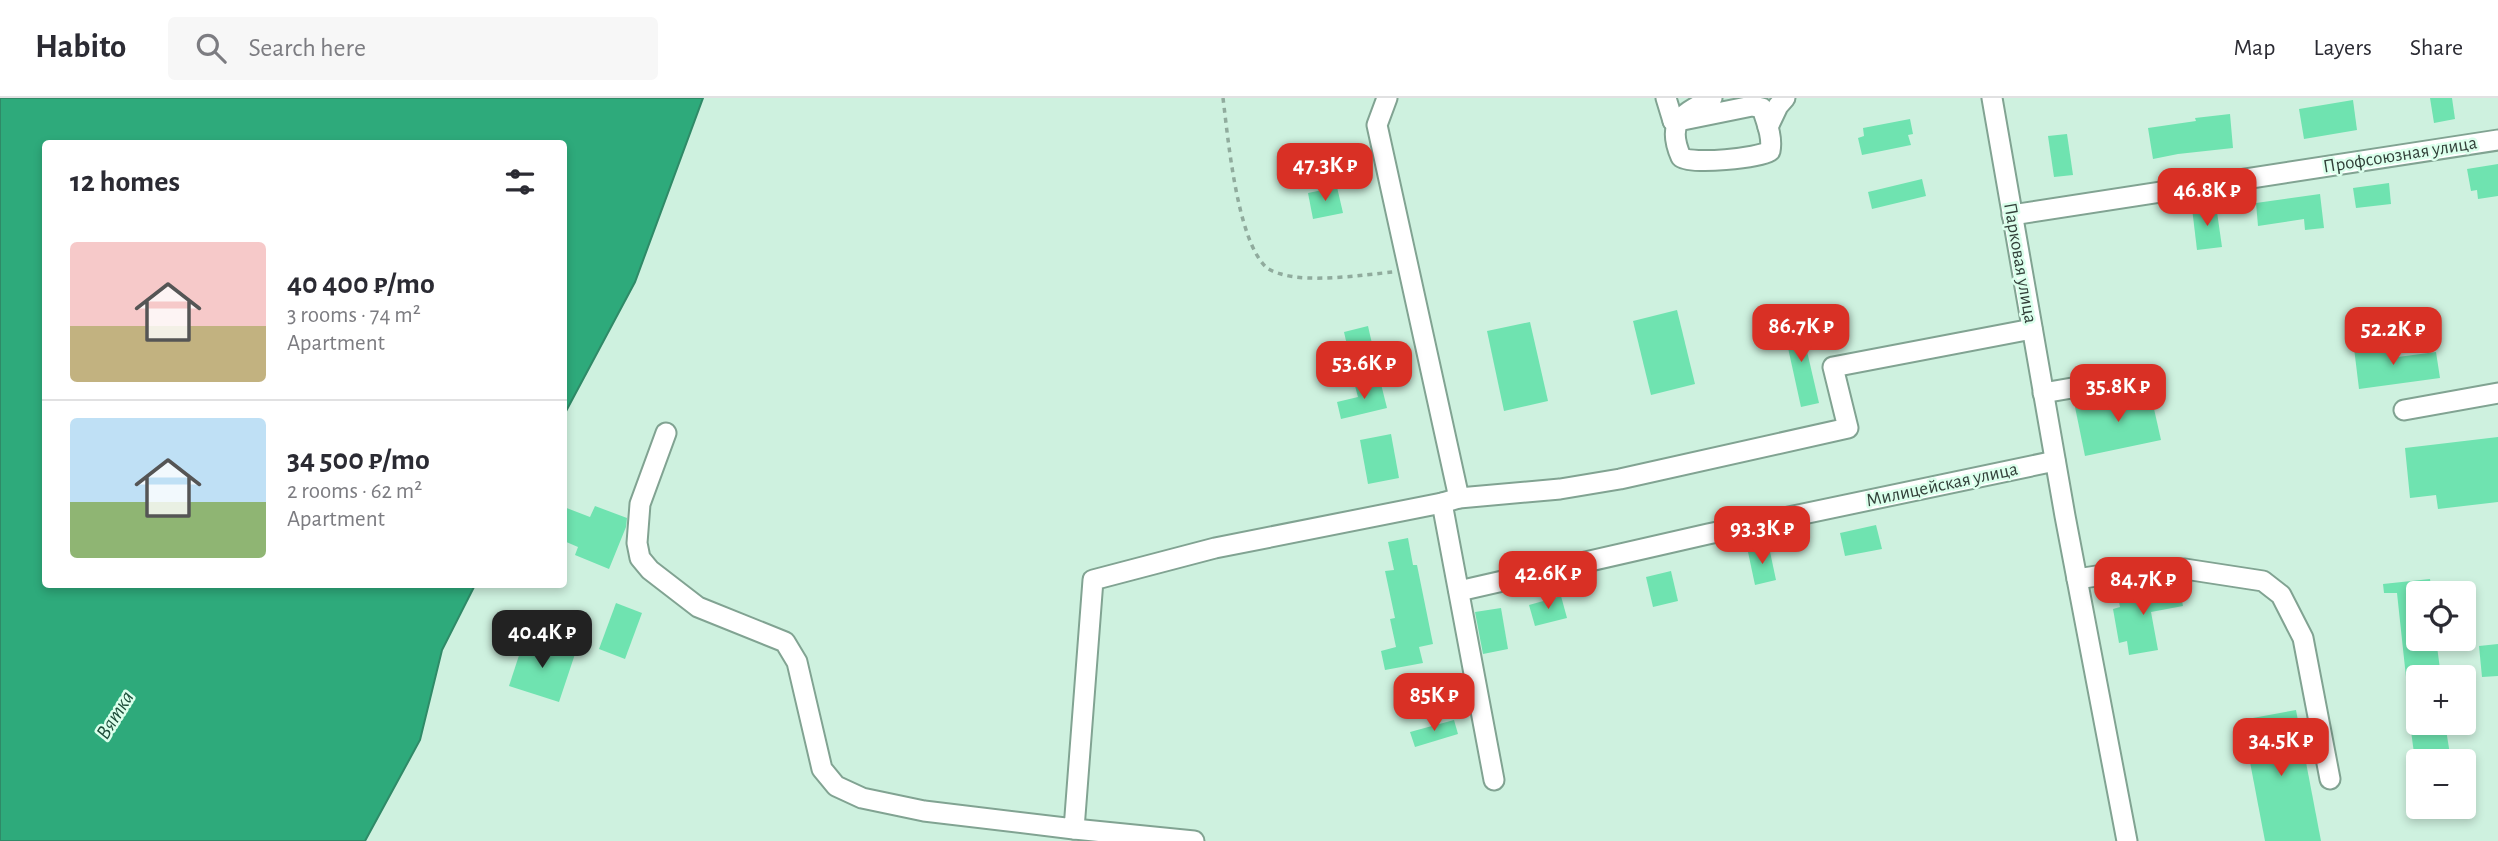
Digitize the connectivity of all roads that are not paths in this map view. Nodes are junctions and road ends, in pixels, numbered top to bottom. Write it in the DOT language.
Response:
graph roads {
  1 [pos="1387,98"];
  2 [pos="1784,98"];
  3 [pos="1992,98"];
  4 [pos="1713,99"];
  5 [pos="1763,111"];
  6 [pos="1671,112"];
  7 [pos="2498,140"];
  8 [pos="2012,215"];
  9 [pos="2032,329"];
  10 [pos="2136,377"];
  11 [pos="2043,393"];
  12 [pos="2498,393"];
  13 [pos="2404,410"];
  14 [pos="666,433"];
  15 [pos="2055,461"];
  16 [pos="1450,501"];
  17 [pos="2077,579"];
  18 [pos="1460,591"];
  19 [pos="2330,779"];
  20 [pos="1494,780"];
  21 [pos="1074,829"];
  22 [pos="1194,841"];
  23 [pos="2127,841"];
  1 -- 16 [label="street"];
  2 -- 5 [label="street"];
  3 -- 8 [label="street, Парковая улица"];
  4 -- 6 [label="street"];
  5 -- 6 [label="street"];
  5 -- 6 [label="street"];
  7 -- 8 [label="street, Профсоюзная улица"];
  8 -- 9 [label="street, Парковая улица"];
  9 -- 11 [label="street, Парковая улица"];
  9 -- 16 [label="street"];
  10 -- 11 [label="street"];
  11 -- 15 [label="street, Парковая улица"];
  12 -- 13 [label="street"];
  14 -- 21 [label="street"];
  15 -- 17 [label="street, Парковая улица"];
  15 -- 18 [label="street, Милицейская улица"];
  16 -- 18 [label="street"];
  16 -- 21 [label="street"];
  17 -- 19 [label="street"];
  17 -- 23 [label="street, Парковая улица"];
  18 -- 20 [label="street"];
  21 -- 22 [label="street"];
}
